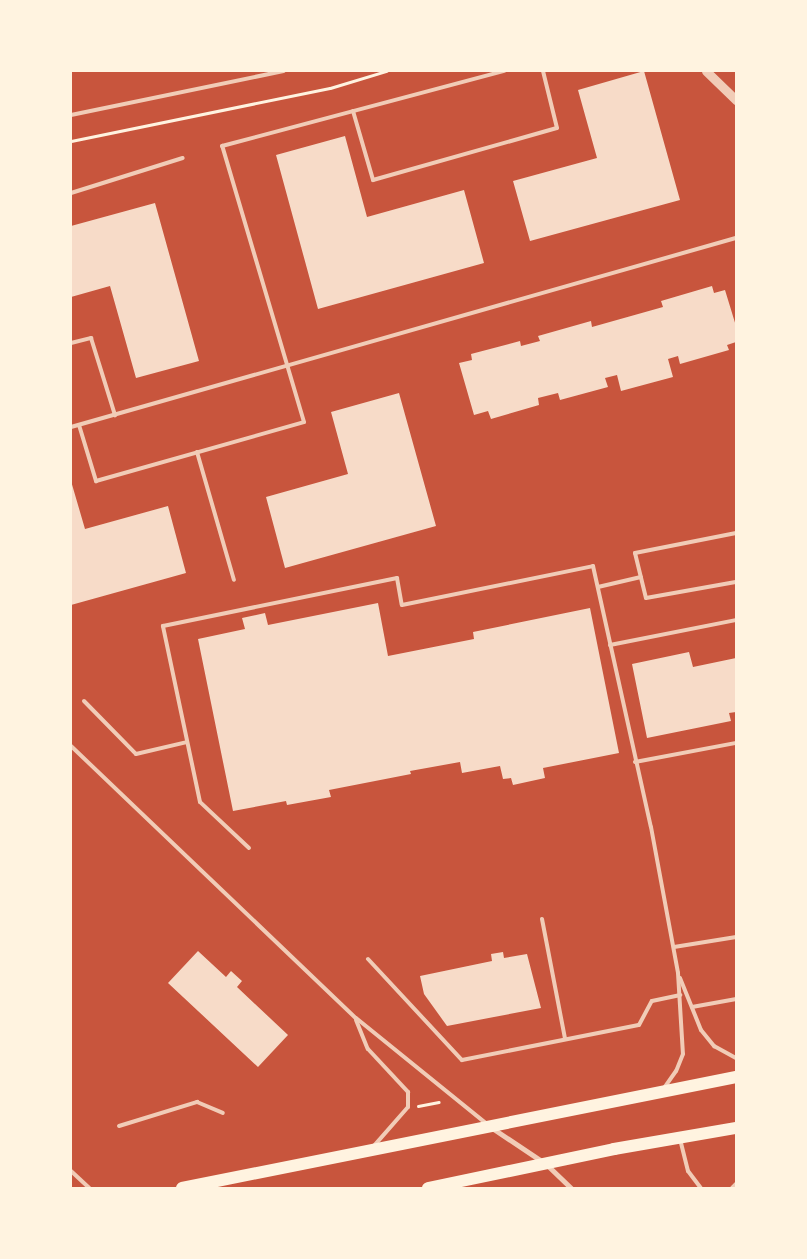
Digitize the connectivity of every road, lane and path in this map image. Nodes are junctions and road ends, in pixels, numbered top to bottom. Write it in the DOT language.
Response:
graph roads {
  1 [pos="284,71"];
  2 [pos="386,71"];
  3 [pos="504,71"];
  4 [pos="543,71"];
  5 [pos="706,71"];
  6 [pos="736,100"];
  7 [pos="353,111"];
  8 [pos="71,116"];
  9 [pos="71,141"];
  10 [pos="183,158"];
  11 [pos="71,193"];
  12 [pos="736,238"];
  13 [pos="71,343"];
  14 [pos="289,365"];
  15 [pos="114,415"];
  16 [pos="79,425"];
  17 [pos="71,427"];
  18 [pos="197,452"];
  19 [pos="736,533"];
  20 [pos="641,578"];
  21 [pos="234,580"];
  22 [pos="736,582"];
  23 [pos="598,587"];
  24 [pos="736,620"];
  25 [pos="610,645"];
  26 [pos="84,701"];
  27 [pos="188,742"];
  28 [pos="736,743"];
  29 [pos="71,746"];
  30 [pos="635,762"];
  31 [pos="249,848"];
  32 [pos="542,918"];
  33 [pos="736,937"];
  34 [pos="674,947"];
  35 [pos="368,959"];
  36 [pos="678,973"];
  37 [pos="680,995"];
  38 [pos="736,999"];
  39 [pos="692,1007"];
  40 [pos="356,1018"];
  41 [pos="565,1040"];
  42 [pos="736,1058"];
  43 [pos="736,1077"];
  44 [pos="661,1091"];
  45 [pos="441,1102"];
  46 [pos="415,1106"];
  47 [pos="223,1113"];
  48 [pos="119,1126"];
  49 [pos="491,1126"];
  50 [pos="736,1128"];
  51 [pos="680,1139"];
  52 [pos="371,1149"];
  53 [pos="546,1164"];
  54 [pos="71,1171"];
  55 [pos="736,1184"];
  56 [pos="89,1188"];
  57 [pos="182,1188"];
  58 [pos="428,1188"];
  59 [pos="571,1188"];
  60 [pos="701,1188"];
  61 [pos="732,1188"];
  1 -- 8 [label="lane"];
  2 -- 9 [label="path"];
  3 -- 7 [label="lane"];
  4 -- 7 [label="lane"];
  5 -- 6 [label="street"];
  7 -- 14 [label="lane"];
  10 -- 11 [label="lane"];
  12 -- 14 [label="lane"];
  13 -- 15 [label="lane"];
  14 -- 15 [label="lane"];
  14 -- 18 [label="lane"];
  15 -- 16 [label="lane"];
  16 -- 17 [label="lane"];
  16 -- 18 [label="lane"];
  18 -- 21 [label="lane"];
  19 -- 20 [label="lane"];
  20 -- 22 [label="lane"];
  20 -- 23 [label="lane"];
  23 -- 25 [label="lane"];
  23 -- 27 [label="lane"];
  24 -- 25 [label="lane"];
  25 -- 30 [label="lane"];
  26 -- 27 [label="lane"];
  27 -- 31 [label="lane"];
  28 -- 30 [label="lane"];
  29 -- 40 [label="lane"];
  30 -- 34 [label="lane"];
  32 -- 41 [label="lane"];
  33 -- 34 [label="lane"];
  34 -- 36 [label="lane"];
  35 -- 41 [label="lane"];
  36 -- 37 [label="lane"];
  36 -- 39 [label="lane"];
  37 -- 41 [label="lane"];
  37 -- 44 [label="lane"];
  38 -- 39 [label="lane"];
  39 -- 42 [label="lane"];
  40 -- 49 [label="lane"];
  40 -- 52 [label="lane"];
  43 -- 44 [label="main road"];
  44 -- 49 [label="main road"];
  45 -- 46 [label="path"];
  47 -- 48 [label="lane"];
  49 -- 52 [label="main road"];
  49 -- 53 [label="street"];
  50 -- 51 [label="main road"];
  51 -- 53 [label="main road"];
  51 -- 60 [label="lane"];
  52 -- 57 [label="main road"];
  53 -- 58 [label="main road"];
  53 -- 59 [label="street"];
  54 -- 56 [label="lane"];
  55 -- 61 [label="lane"];
}
